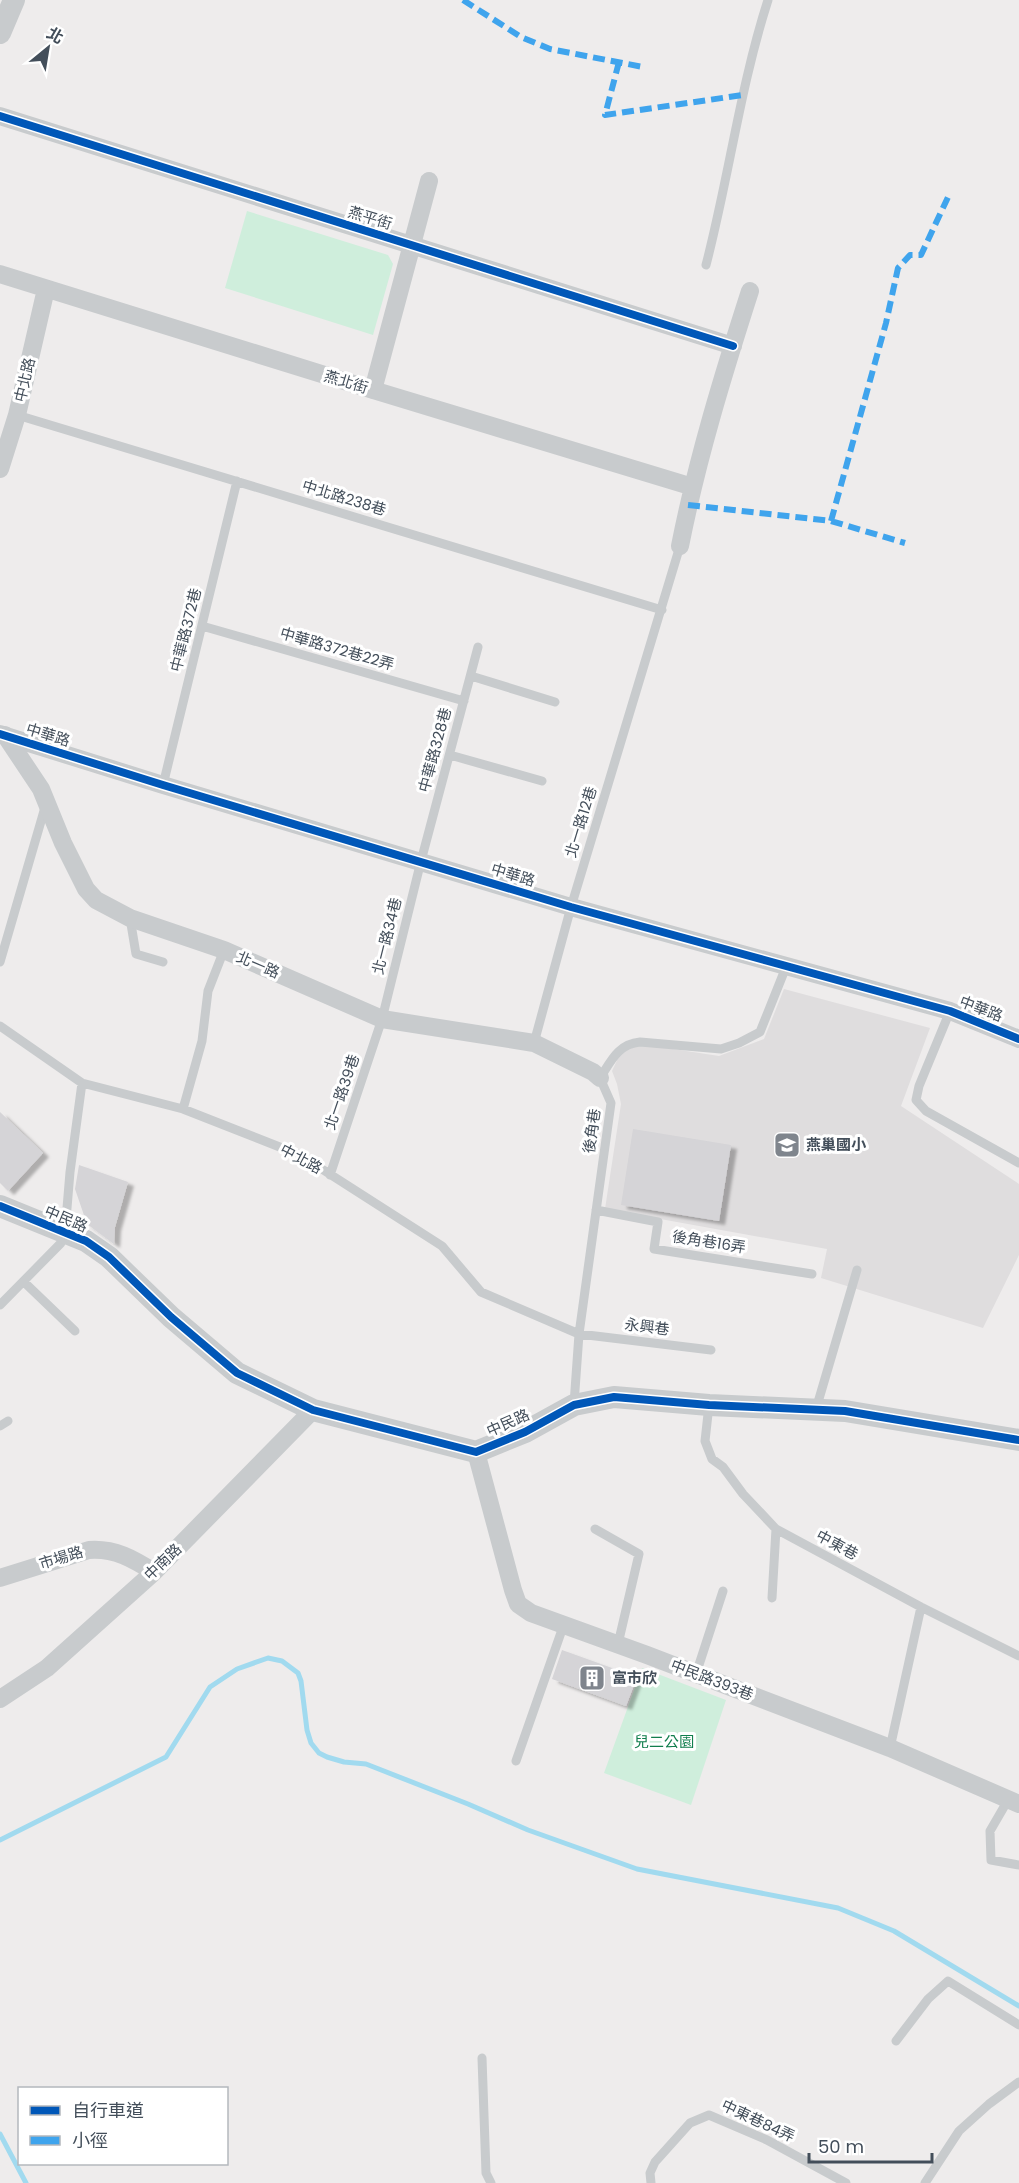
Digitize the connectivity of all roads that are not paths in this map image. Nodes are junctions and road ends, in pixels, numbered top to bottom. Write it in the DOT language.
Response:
graph roads {
  1 [pos="14,0"];
  2 [pos="768,0"];
  3 [pos="0,33"];
  4 [pos="0,116"];
  5 [pos="429,182"];
  6 [pos="411,245"];
  7 [pos="706,265"];
  8 [pos="0,274"];
  9 [pos="46,289"];
  10 [pos="750,291"];
  11 [pos="733,346"];
  12 [pos="373,390"];
  13 [pos="17,415"];
  14 [pos="0,469"];
  15 [pos="237,481"];
  16 [pos="693,487"];
  17 [pos="680,546"];
  18 [pos="662,610"];
  19 [pos="202,626"];
  20 [pos="478,647"];
  21 [pos="471,676"];
  22 [pos="464,701"];
  23 [pos="555,702"];
  24 [pos="2,735"];
  25 [pos="450,755"];
  26 [pos="542,781"];
  27 [pos="163,785"];
  28 [pos="46,802"];
  29 [pos="421,861"];
  30 [pos="571,907"];
  31 [pos="130,918"];
  32 [pos="224,950"];
  33 [pos="0,962"];
  34 [pos="163,962"];
  35 [pos="786,967"];
  36 [pos="950,1011"];
  37 [pos="382,1019"];
  38 [pos="0,1026"];
  39 [pos="1019,1039"];
  40 [pos="534,1043"];
  41 [pos="600,1078"];
  42 [pos="82,1083"];
  43 [pos="183,1108"];
  44 [pos="1019,1163"];
  45 [pos="330,1175"];
  46 [pos="0,1206"];
  47 [pos="596,1210"];
  48 [pos="65,1232"];
  49 [pos="857,1270"];
  50 [pos="812,1274"];
  51 [pos="24,1282"];
  52 [pos="0,1305"];
  53 [pos="75,1331"];
  54 [pos="579,1334"];
  55 [pos="711,1350"];
  56 [pos="574,1405"];
  57 [pos="709,1405"];
  58 [pos="815,1409"];
  59 [pos="313,1410"];
  60 [pos="1019,1440"];
  61 [pos="476,1452"];
  62 [pos="595,1529"];
  63 [pos="776,1529"];
  64 [pos="154,1572"];
  65 [pos="0,1578"];
  66 [pos="723,1591"];
  67 [pos="772,1598"];
  68 [pos="921,1607"];
  69 [pos="564,1624"];
  70 [pos="618,1644"];
  71 [pos="1019,1656"];
  72 [pos="696,1674"];
  73 [pos="0,1699"];
  74 [pos="890,1748"];
  75 [pos="516,1761"];
  76 [pos="1013,1802"];
  77 [pos="1019,1865"];
  78 [pos="1019,2025"];
  79 [pos="896,2041"];
  80 [pos="482,2058"];
  81 [pos="1019,2082"];
  82 [pos="491,2183"];
  83 [pos="651,2183"];
  84 [pos="846,2183"];
  85 [pos="925,2183"];
  1 -- 3 [label="street"];
  2 -- 7 [label="lane"];
  4 -- 6 [label="street, 燕平街"];
  5 -- 6 [label="street"];
  6 -- 11 [label="street, 燕平街"];
  6 -- 12 [label="street"];
  8 -- 9 [label="street, 燕北街"];
  9 -- 12 [label="street, 燕北街"];
  9 -- 13 [label="street, 中北路"];
  10 -- 11 [label="street"];
  11 -- 16 [label="street"];
  12 -- 16 [label="street, 燕北街"];
  13 -- 14 [label="street, 中北路"];
  13 -- 15 [label="lane, 中北路238巷"];
  15 -- 18 [label="lane, 中北路238巷"];
  15 -- 19 [label="lane, 中華路372巷"];
  16 -- 17 [label="street"];
  17 -- 18 [label="lane, 北一路12巷"];
  18 -- 30 [label="lane, 北一路12巷"];
  19 -- 22 [label="lane, 中華路372巷22弄"];
  19 -- 27 [label="lane, 中華路372巷"];
  20 -- 21 [label="lane, 中華路328巷"];
  21 -- 22 [label="lane, 中華路328巷"];
  21 -- 23 [label="lane"];
  22 -- 25 [label="lane, 中華路328巷"];
  24 -- 27 [label="street, 中華路"];
  24 -- 28 [label="street, 北一路"];
  25 -- 26 [label="lane"];
  25 -- 29 [label="lane, 中華路328巷"];
  27 -- 29 [label="street, 中華路"];
  28 -- 31 [label="street, 北一路"];
  28 -- 33 [label="lane"];
  29 -- 30 [label="street, 中華路"];
  29 -- 37 [label="lane, 北一路34巷"];
  30 -- 35 [label="street, 中華路"];
  30 -- 40 [label="lane, 北一路12巷"];
  31 -- 32 [label="street, 北一路"];
  31 -- 34 [label="lane"];
  32 -- 37 [label="street, 北一路"];
  32 -- 43 [label="lane"];
  35 -- 36 [label="street, 中華路"];
  35 -- 41 [label="lane"];
  36 -- 39 [label="street, 中華路"];
  36 -- 44 [label="lane"];
  37 -- 40 [label="street, 北一路"];
  37 -- 45 [label="lane, 北一路39巷"];
  38 -- 42 [label="lane, 中北路"];
  40 -- 41 [label="street, 北一路"];
  41 -- 47 [label="lane, 後角巷"];
  42 -- 43 [label="lane, 中北路"];
  42 -- 48 [label="lane"];
  43 -- 45 [label="lane, 中北路"];
  45 -- 54 [label="lane, 中北路"];
  46 -- 48 [label="street, 中民路"];
  47 -- 50 [label="lane, 後角巷16弄"];
  47 -- 54 [label="lane, 後角巷"];
  48 -- 51 [label="lane"];
  48 -- 59 [label="street, 中民路"];
  49 -- 58 [label="lane"];
  51 -- 52 [label="lane"];
  51 -- 53 [label="lane"];
  54 -- 55 [label="lane, 永興巷"];
  54 -- 56 [label="lane, 後角巷"];
  56 -- 57 [label="street, 中民路"];
  56 -- 61 [label="street, 中民路"];
  57 -- 58 [label="street, 中民路"];
  57 -- 63 [label="lane, 中東巷"];
  58 -- 60 [label="street, 中民路"];
  59 -- 61 [label="street, 中民路"];
  59 -- 64 [label="street, 中南路"];
  61 -- 69 [label="street, 中民路393巷"];
  62 -- 70 [label="lane"];
  63 -- 67 [label="lane"];
  63 -- 68 [label="lane, 中東巷"];
  64 -- 65 [label="street, 市場路"];
  64 -- 73 [label="street, 中南路"];
  66 -- 72 [label="lane"];
  68 -- 71 [label="lane, 中東巷"];
  68 -- 74 [label="lane"];
  69 -- 70 [label="street, 中民路393巷"];
  69 -- 75 [label="lane"];
  70 -- 72 [label="street, 中民路393巷"];
  72 -- 74 [label="street, 中民路393巷"];
  74 -- 76 [label="street, 中民路393巷"];
  76 -- 77 [label="lane"];
  78 -- 79 [label="lane"];
  80 -- 82 [label="lane"];
  81 -- 85 [label="lane"];
  83 -- 84 [label="lane, 中東巷84弄"];
}
